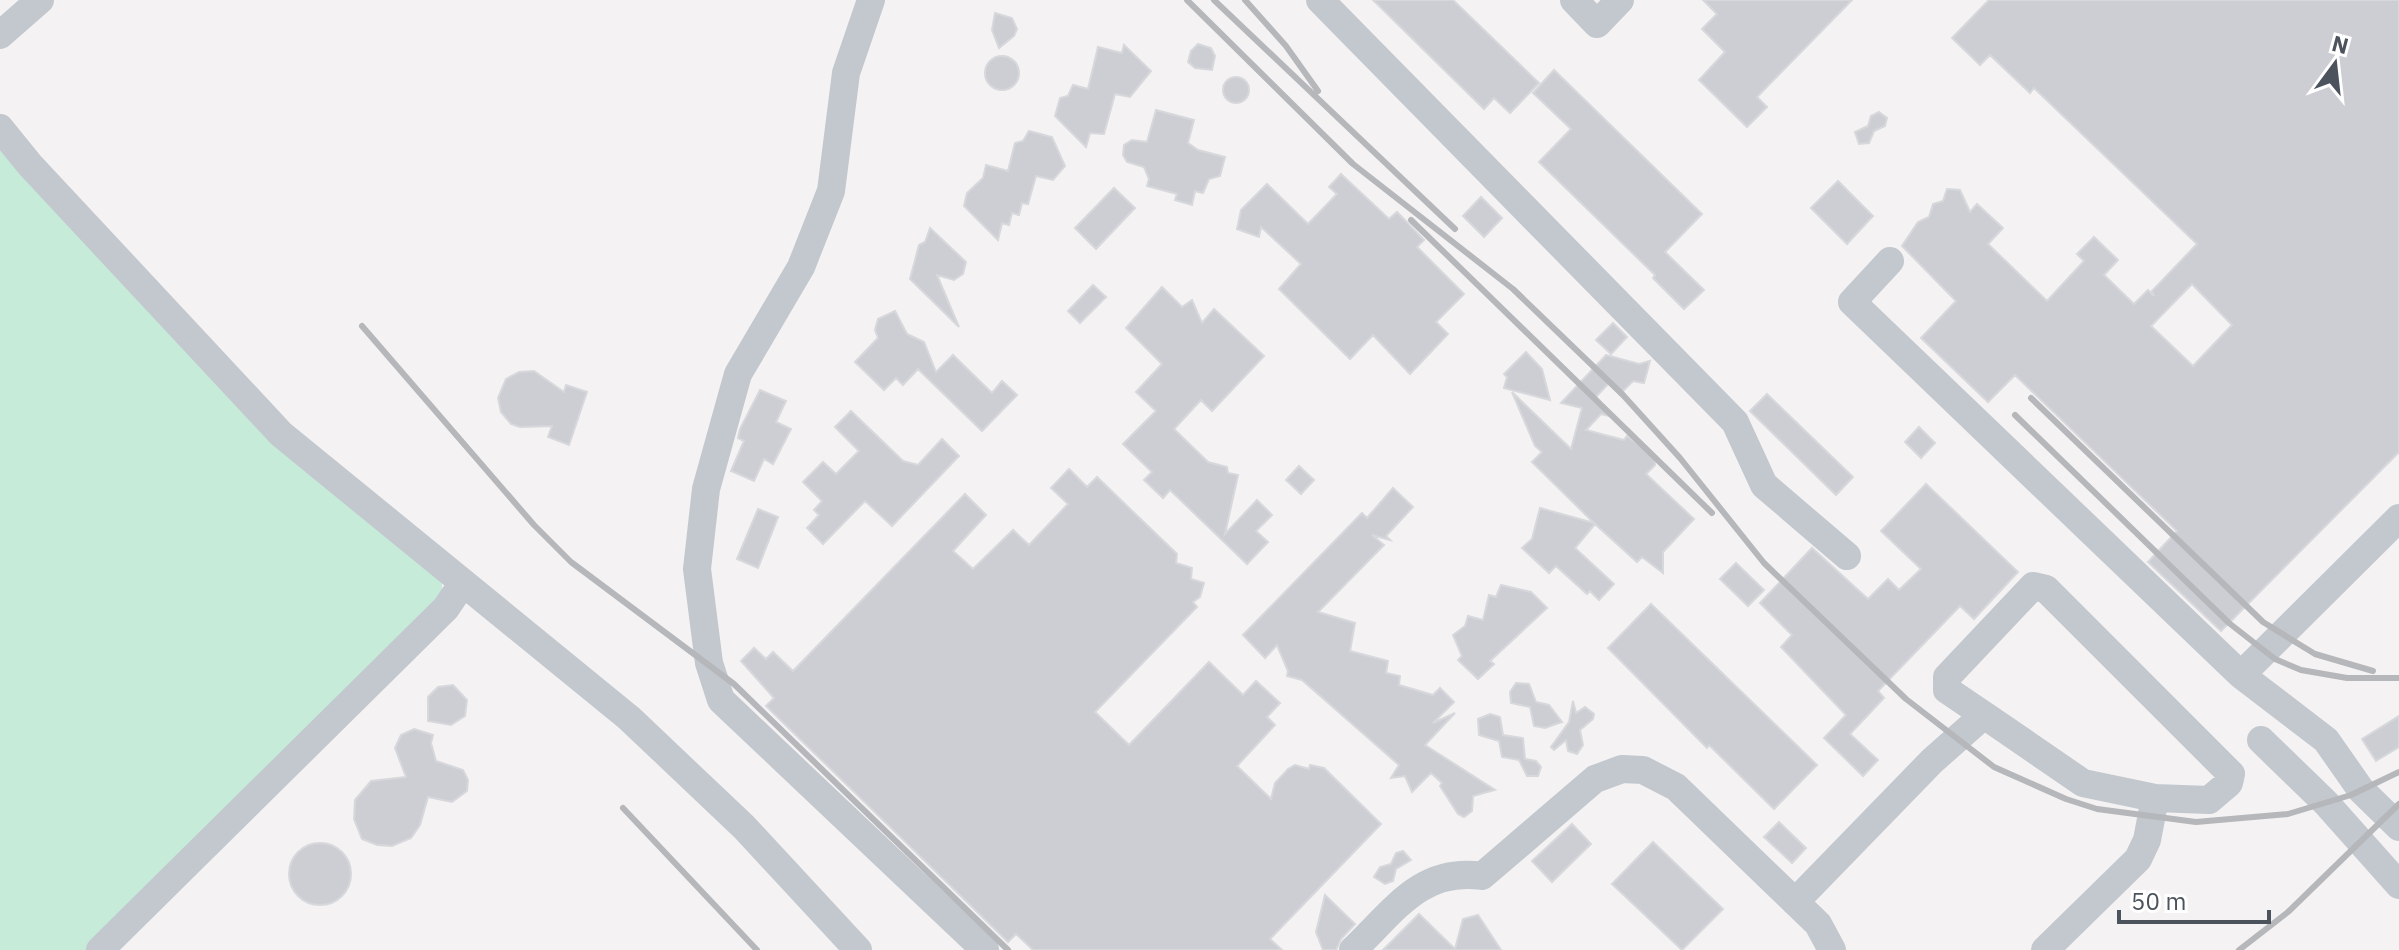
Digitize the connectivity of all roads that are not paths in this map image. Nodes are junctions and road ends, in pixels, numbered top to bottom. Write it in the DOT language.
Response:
graph roads {
  1 [pos="40,0"];
  2 [pos="871,0"];
  3 [pos="1320,0"];
  4 [pos="1574,0"];
  5 [pos="1620,0"];
  6 [pos="0,35"];
  7 [pos="0,128"];
  8 [pos="1890,261"];
  9 [pos="2399,518"];
  10 [pos="1847,556"];
  11 [pos="462,584"];
  12 [pos="2241,675"];
  13 [pos="1984,715"];
  14 [pos="2261,740"];
  15 [pos="2155,798"];
  16 [pos="2399,827"];
  17 [pos="2399,885"];
  18 [pos="1795,902"];
  19 [pos="100,950"];
  20 [pos="858,950"];
  21 [pos="985,950"];
  22 [pos="1353,950"];
  23 [pos="1832,950"];
  24 [pos="2045,950"];
  1 -- 6 [label="lane"];
  2 -- 21 [label="lane"];
  3 -- 10 [label="lane"];
  4 -- 5 [label="lane"];
  7 -- 11 [label="lane"];
  8 -- 12 [label="lane"];
  9 -- 12 [label="lane"];
  11 -- 19 [label="lane"];
  11 -- 20 [label="lane"];
  12 -- 16 [label="lane"];
  13 -- 15 [label="lane"];
  13 -- 15 [label="lane"];
  13 -- 18 [label="lane"];
  14 -- 17 [label="lane"];
  15 -- 24 [label="lane"];
  18 -- 22 [label="lane"];
  18 -- 23 [label="lane"];
}
